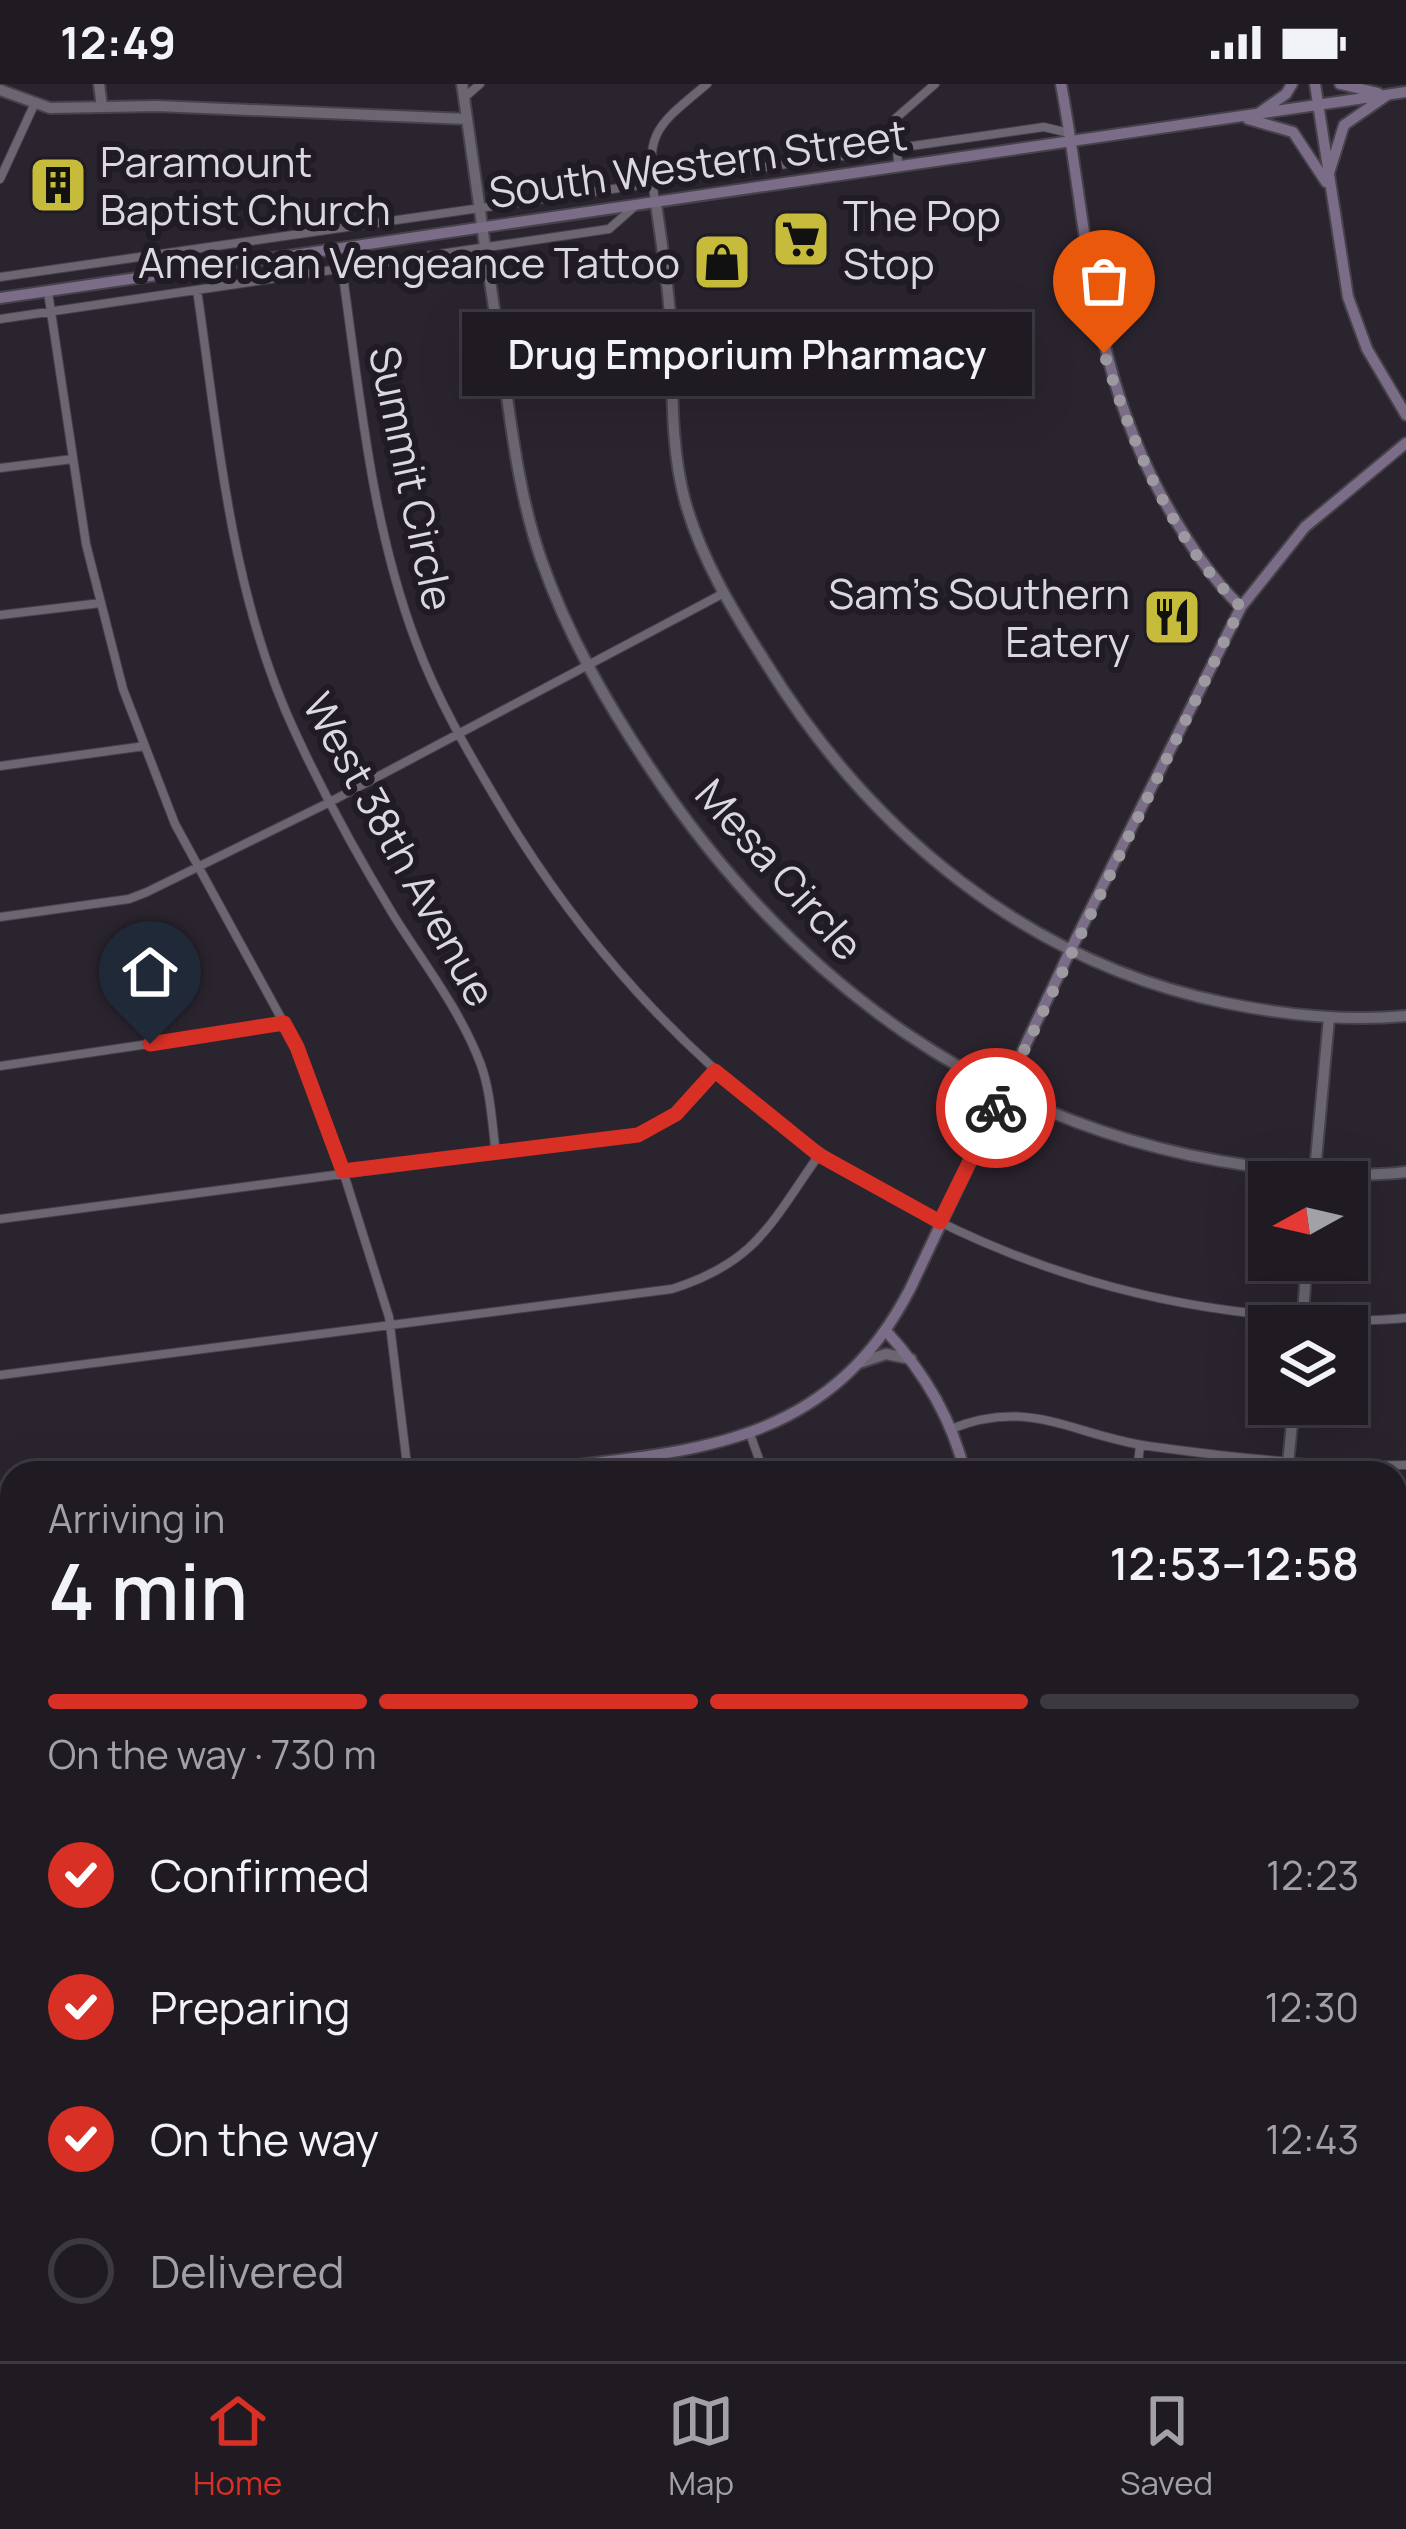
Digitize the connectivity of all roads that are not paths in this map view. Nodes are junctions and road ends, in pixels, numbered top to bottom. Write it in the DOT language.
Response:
graph roads {
  1 [pos="99,84"];
  2 [pos="462,84"];
  3 [pos="480,84"];
  4 [pos="707,84"];
  5 [pos="935,84"];
  6 [pos="1061,84"];
  7 [pos="1292,84"];
  8 [pos="1315,84"];
  9 [pos="1340,84"];
  10 [pos="0,90"];
  11 [pos="1406,92"];
  12 [pos="1387,95"];
  13 [pos="464,98"];
  14 [pos="34,105"];
  15 [pos="1318,106"];
  16 [pos="102,107"];
  17 [pos="1249,117"];
  18 [pos="467,119"];
  19 [pos="1070,138"];
  20 [pos="896,148"];
  21 [pos="898,168"];
  22 [pos="0,178"];
  23 [pos="652,182"];
  24 [pos="1329,183"];
  25 [pos="656,204"];
  26 [pos="479,207"];
  27 [pos="634,207"];
  28 [pos="482,228"];
  29 [pos="485,248"];
  30 [pos="342,269"];
  31 [pos="0,277"];
  32 [pos="197,290"];
  33 [pos="48,292"];
  34 [pos="0,298"];
  35 [pos="51,311"];
  36 [pos="0,319"];
  37 [pos="1406,415"];
  38 [pos="1406,443"];
  39 [pos="73,459"];
  40 [pos="0,468"];
  41 [pos="724,592"];
  42 [pos="101,603"];
  43 [pos="1241,607"];
  44 [pos="0,615"];
  45 [pos="588,664"];
  46 [pos="459,734"];
  47 [pos="145,746"];
  48 [pos="0,766"];
  49 [pos="330,802"];
  50 [pos="198,866"];
  51 [pos="0,916"];
  52 [pos="1070,951"];
  53 [pos="1406,1016"];
  54 [pos="1329,1018"];
  55 [pos="284,1023"];
  56 [pos="0,1066"];
  57 [pos="715,1071"];
  58 [pos="1004,1091"];
  59 [pos="496,1154"];
  60 [pos="819,1155"];
  61 [pos="1316,1161"];
  62 [pos="1248,1166"];
  63 [pos="343,1171"];
  64 [pos="1406,1172"];
  65 [pos="1368,1174"];
  66 [pos="0,1219"];
  67 [pos="940,1222"];
  68 [pos="1248,1313"];
  69 [pos="1406,1318"];
  70 [pos="1368,1319"];
  71 [pos="390,1323"];
  72 [pos="886,1331"];
  73 [pos="911,1359"];
  74 [pos="859,1363"];
  75 [pos="0,1375"];
  76 [pos="1292,1425"];
  77 [pos="951,1429"];
  78 [pos="750,1434"];
  79 [pos="1140,1445"];
  80 [pos="406,1461"];
  81 [pos="626,1461"];
  82 [pos="760,1461"];
  83 [pos="961,1461"];
  84 [pos="1138,1461"];
  85 [pos="1239,1461"];
  86 [pos="1289,1461"];
  1 -- 16 [label="street"];
  2 -- 13 [label="street, Mesa Circle"];
  3 -- 13 [label="street"];
  4 -- 23 [label="street"];
  5 -- 20 [label="street"];
  6 -- 19 [label="main road"];
  7 -- 17 [label="main road"];
  8 -- 15 [label="main road"];
  9 -- 12 [label="main road"];
  10 -- 14 [label="street"];
  11 -- 12 [label="main road, South Western Street"];
  12 -- 15 [label="main road, South Western Street"];
  12 -- 24 [label="main road"];
  13 -- 18 [label="street, Mesa Circle"];
  14 -- 16 [label="street"];
  14 -- 22 [label="street"];
  15 -- 17 [label="main road, South Western Street"];
  15 -- 24 [label="main road"];
  16 -- 18 [label="street"];
  17 -- 19 [label="main road, South Western Street"];
  17 -- 24 [label="main road"];
  18 -- 26 [label="street, Mesa Circle"];
  19 -- 20 [label="street"];
  19 -- 21 [label="main road, South Western Street"];
  19 -- 43 [label="main road"];
  20 -- 21 [label="street"];
  20 -- 23 [label="street"];
  21 -- 25 [label="main road, South Western Street"];
  23 -- 25 [label="street"];
  23 -- 26 [label="street"];
  24 -- 37 [label="main road"];
  25 -- 27 [label="main road, South Western Street"];
  25 -- 41 [label="street"];
  26 -- 28 [label="street, Mesa Circle"];
  26 -- 31 [label="street"];
  27 -- 28 [label="main road, South Western Street"];
  27 -- 29 [label="street"];
  28 -- 29 [label="street, Mesa Circle"];
  28 -- 33 [label="main road, South Western Street"];
  29 -- 30 [label="street"];
  29 -- 45 [label="street, Mesa Circle"];
  30 -- 32 [label="street"];
  30 -- 46 [label="street, Summit Circle"];
  32 -- 35 [label="street"];
  32 -- 49 [label="street, West 38th Avenue"];
  33 -- 34 [label="main road, South Western Street"];
  33 -- 35 [label="street"];
  35 -- 36 [label="street"];
  35 -- 39 [label="street"];
  38 -- 43 [label="main road"];
  39 -- 40 [label="street"];
  39 -- 42 [label="street"];
  41 -- 45 [label="street"];
  41 -- 52 [label="street"];
  42 -- 44 [label="street"];
  42 -- 47 [label="street"];
  43 -- 52 [label="main road"];
  45 -- 46 [label="street"];
  45 -- 58 [label="street, Mesa Circle"];
  46 -- 49 [label="street"];
  46 -- 57 [label="street, Summit Circle"];
  47 -- 48 [label="street"];
  47 -- 50 [label="street"];
  49 -- 50 [label="street"];
  49 -- 59 [label="street, West 38th Avenue"];
  50 -- 51 [label="street"];
  50 -- 55 [label="street"];
  52 -- 54 [label="street"];
  52 -- 58 [label="main road"];
  53 -- 54 [label="street"];
  54 -- 61 [label="street"];
  55 -- 56 [label="street"];
  55 -- 63 [label="street"];
  57 -- 59 [label="street"];
  57 -- 60 [label="street, Summit Circle"];
  58 -- 62 [label="street, Mesa Circle"];
  58 -- 67 [label="main road"];
  59 -- 63 [label="street"];
  60 -- 67 [label="street, Summit Circle"];
  60 -- 71 [label="street"];
  63 -- 66 [label="street"];
  63 -- 71 [label="street"];
  64 -- 65 [label="street, Mesa Circle"];
  67 -- 68 [label="street, Summit Circle"];
  67 -- 72 [label="main road"];
  69 -- 70 [label="street, Summit Circle"];
  71 -- 75 [label="street"];
  71 -- 80 [label="street"];
  72 -- 73 [label="main road"];
  72 -- 74 [label="main road"];
  73 -- 74 [label="street"];
  73 -- 77 [label="main road"];
  74 -- 78 [label="main road"];
  76 -- 86 [label="street"];
  77 -- 79 [label="street"];
  77 -- 83 [label="main road"];
  78 -- 81 [label="main road"];
  78 -- 82 [label="street"];
  79 -- 84 [label="street"];
  79 -- 85 [label="street"];
}
